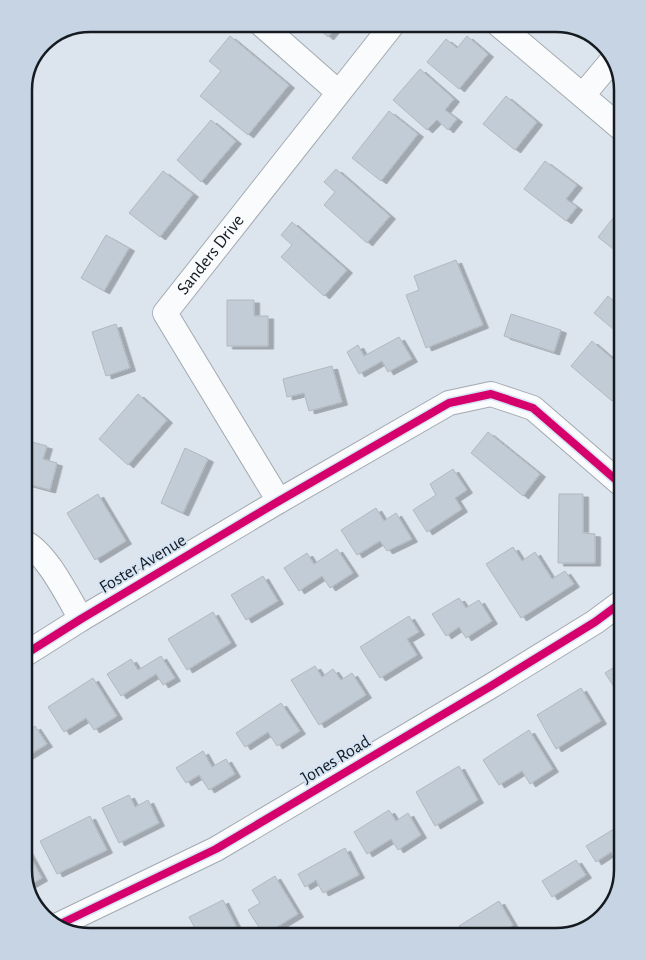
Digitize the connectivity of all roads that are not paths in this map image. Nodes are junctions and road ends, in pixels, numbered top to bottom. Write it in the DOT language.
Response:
graph roads {
  1 [pos="270,32"];
  2 [pos="386,33"];
  3 [pos="509,33"];
  4 [pos="608,65"];
  5 [pos="338,92"];
  6 [pos="583,95"];
  7 [pos="614,122"];
  8 [pos="614,478"];
  9 [pos="279,501"];
  10 [pos="32,547"];
  11 [pos="614,608"];
  12 [pos="81,619"];
  13 [pos="32,650"];
  14 [pos="66,921"];
  1 -- 5 [label="street"];
  2 -- 5 [label="street, Sanders Drive"];
  3 -- 6 [label="street"];
  4 -- 6 [label="street"];
  5 -- 9 [label="street, Sanders Drive"];
  6 -- 7 [label="street"];
  8 -- 9 [label="street, Foster Avenue"];
  9 -- 12 [label="street, Foster Avenue"];
  10 -- 12 [label="street"];
  11 -- 14 [label="street, Jones Road"];
  12 -- 13 [label="street, Foster Avenue"];
}
